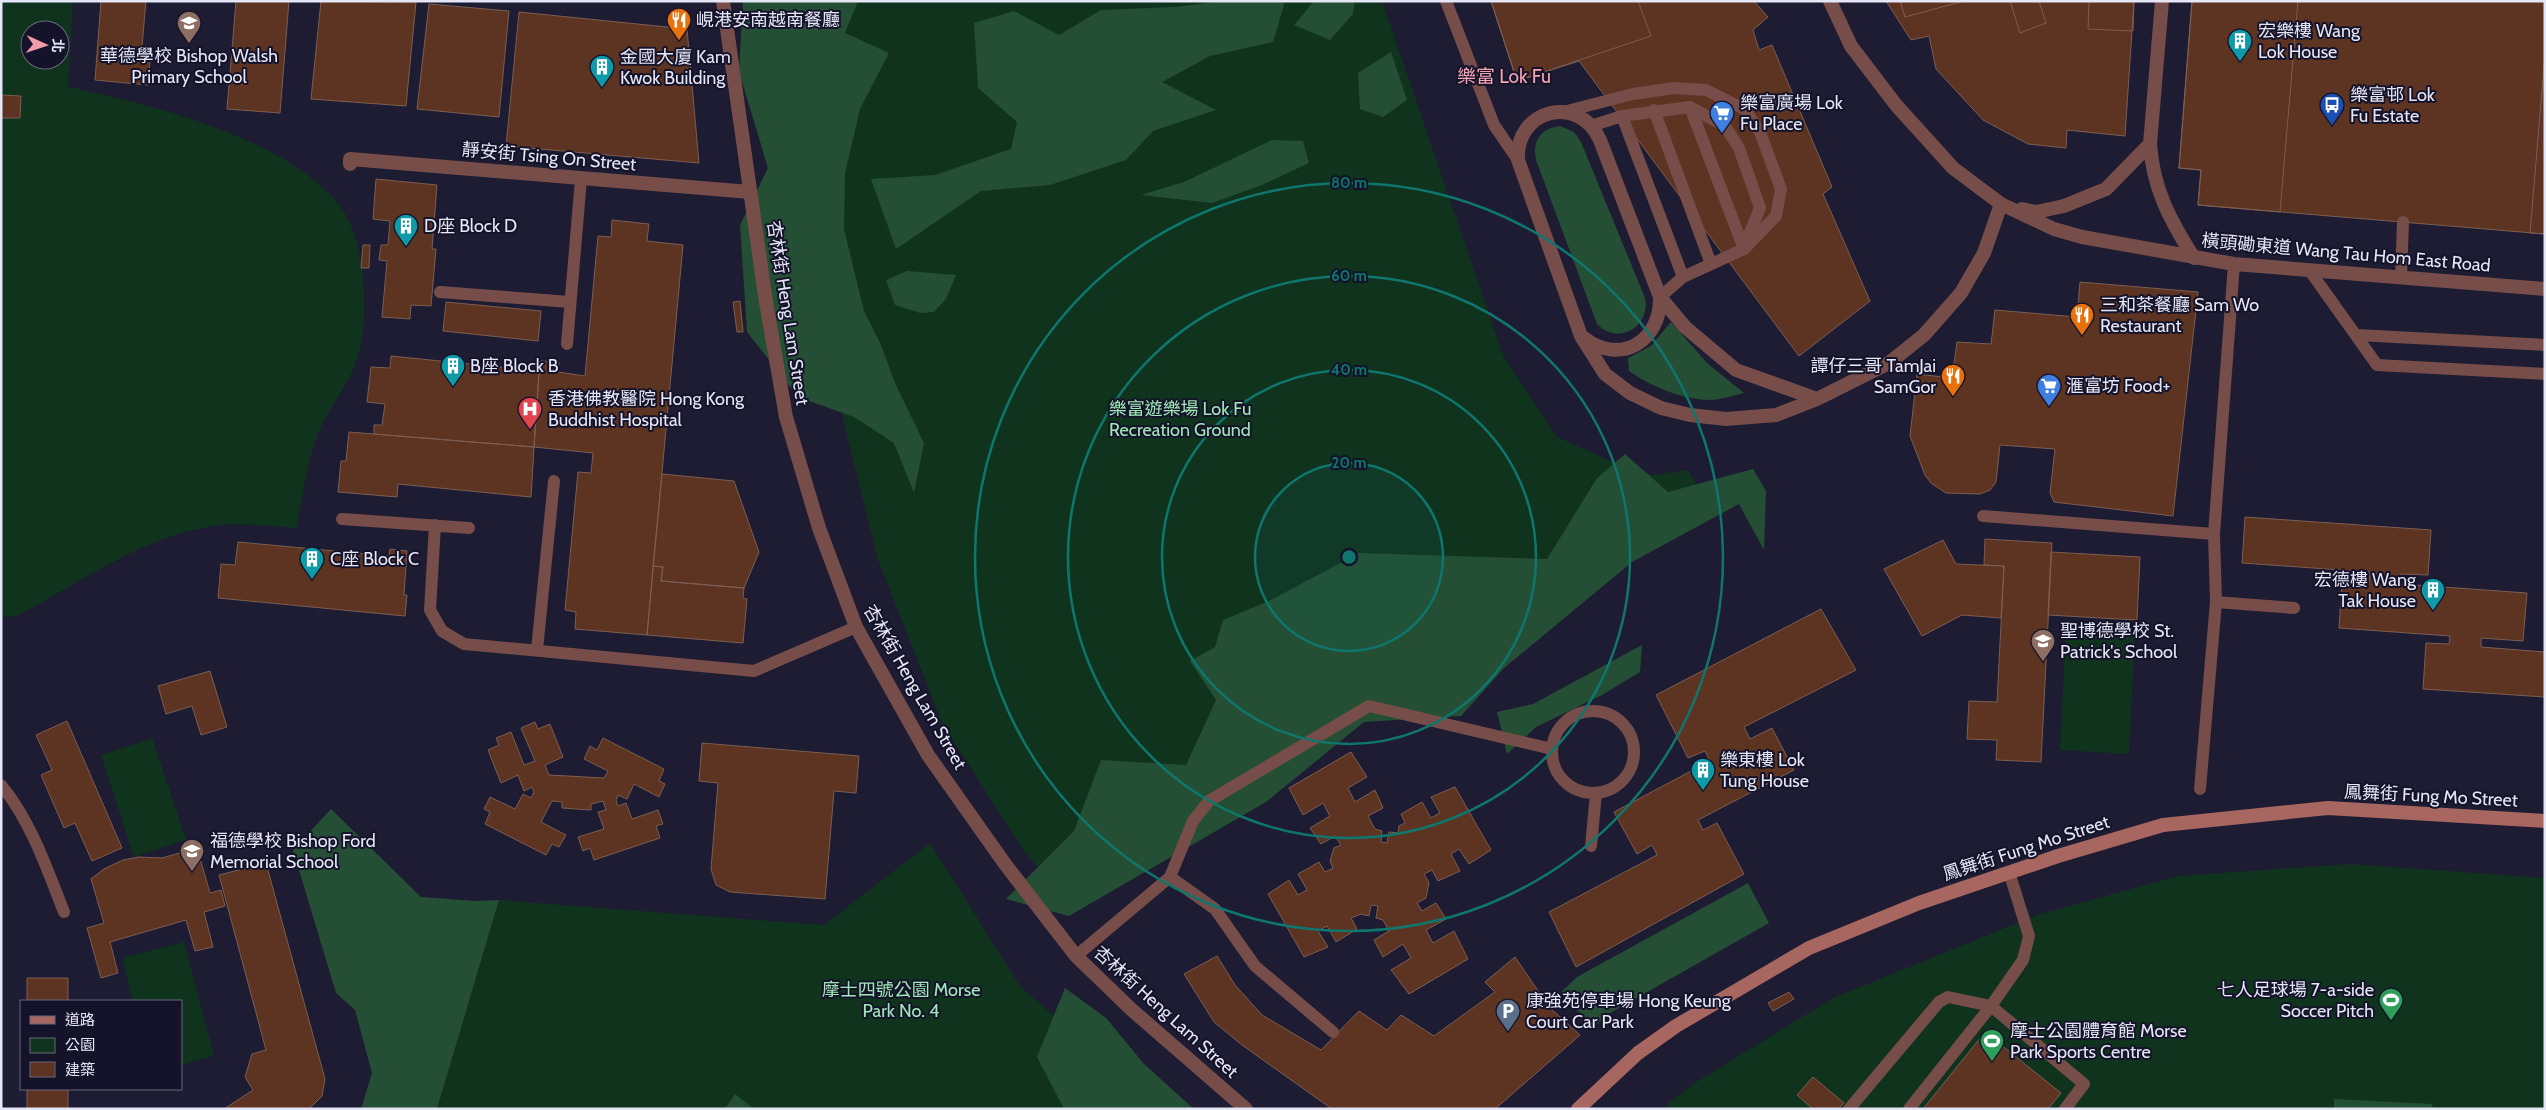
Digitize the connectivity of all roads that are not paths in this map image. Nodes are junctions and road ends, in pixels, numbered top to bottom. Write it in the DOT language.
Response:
graph roads {
  1 [pos="723,1"];
  2 [pos="1446,1"];
  3 [pos="1830,1"];
  4 [pos="2162,1"];
  5 [pos="1690,107"];
  6 [pos="1654,110"];
  7 [pos="1563,112"];
  8 [pos="1622,116"];
  9 [pos="1591,126"];
  10 [pos="2150,144"];
  11 [pos="1518,160"];
  12 [pos="350,164"];
  13 [pos="581,179"];
  14 [pos="750,192"];
  15 [pos="2001,204"];
  16 [pos="2403,222"];
  17 [pos="1744,249"];
  18 [pos="2194,258"];
  19 [pos="1711,264"];
  20 [pos="2234,264"];
  21 [pos="2310,271"];
  22 [pos="1683,277"];
  23 [pos="2400,277"];
  24 [pos="2545,289"];
  25 [pos="440,292"];
  26 [pos="1660,297"];
  27 [pos="570,302"];
  28 [pos="2356,335"];
  29 [pos="1582,336"];
  30 [pos="567,344"];
  31 [pos="2545,345"];
  32 [pos="2545,374"];
  33 [pos="1817,399"];
  34 [pos="554,481"];
  35 [pos="1983,516"];
  36 [pos="342,519"];
  37 [pos="436,525"];
  38 [pos="468,528"];
  39 [pos="2214,534"];
  40 [pos="2216,602"];
  41 [pos="2294,608"];
  42 [pos="856,627"];
  43 [pos="537,650"];
  44 [pos="1552,749"];
  45 [pos="1,785"];
  46 [pos="2200,789"];
  47 [pos="1596,794"];
  48 [pos="2545,821"];
  49 [pos="1590,846"];
  50 [pos="2009,872"];
  51 [pos="1170,877"];
  52 [pos="64,912"];
  53 [pos="1076,956"];
  54 [pos="1991,1006"];
  55 [pos="1333,1032"];
  56 [pos="1246,1109"];
  57 [pos="1578,1109"];
  58 [pos="1850,1109"];
  59 [pos="1909,1109"];
  60 [pos="2065,1109"];
  1 -- 14 [label="street, 杏林街 Heng Lam Street"];
  2 -- 11 [label="lane"];
  3 -- 15 [label="street, 橫頭磡東道 Wang Tau Hom East Road"];
  4 -- 10 [label="street"];
  5 -- 6 [label="lane"];
  5 -- 17 [label="lane"];
  5 -- 17 [label="lane"];
  6 -- 8 [label="lane"];
  6 -- 19 [label="lane"];
  7 -- 9 [label="street"];
  7 -- 11 [label="street"];
  7 -- 17 [label="lane"];
  8 -- 9 [label="lane"];
  8 -- 22 [label="lane"];
  9 -- 26 [label="street"];
  10 -- 15 [label="street"];
  10 -- 18 [label="street"];
  11 -- 29 [label="street"];
  12 -- 13 [label="street, 靜安街 Tsing On Street"];
  13 -- 14 [label="street, 靜安街 Tsing On Street"];
  13 -- 27 [label="lane"];
  14 -- 42 [label="street, 杏林街 Heng Lam Street"];
  15 -- 18 [label="street, 橫頭磡東道 Wang Tau Hom East Road"];
  15 -- 33 [label="street"];
  16 -- 23 [label="lane"];
  17 -- 19 [label="lane"];
  18 -- 20 [label="street, 橫頭磡東道 Wang Tau Hom East Road"];
  19 -- 22 [label="lane"];
  20 -- 21 [label="street, 橫頭磡東道 Wang Tau Hom East Road"];
  20 -- 39 [label="lane"];
  21 -- 23 [label="street, 橫頭磡東道 Wang Tau Hom East Road"];
  21 -- 28 [label="lane"];
  22 -- 26 [label="lane"];
  23 -- 24 [label="street, 橫頭磡東道 Wang Tau Hom East Road"];
  25 -- 27 [label="lane"];
  26 -- 29 [label="street"];
  26 -- 33 [label="street"];
  27 -- 30 [label="lane"];
  28 -- 31 [label="lane"];
  28 -- 32 [label="lane"];
  29 -- 33 [label="street"];
  34 -- 43 [label="lane"];
  35 -- 39 [label="lane"];
  36 -- 37 [label="lane"];
  37 -- 38 [label="lane"];
  37 -- 43 [label="lane"];
  39 -- 40 [label="lane"];
  40 -- 41 [label="lane"];
  40 -- 46 [label="lane"];
  42 -- 43 [label="lane"];
  42 -- 53 [label="street, 杏林街 Heng Lam Street"];
  44 -- 47 [label="lane"];
  44 -- 47 [label="lane"];
  44 -- 51 [label="lane"];
  45 -- 52 [label="lane"];
  47 -- 49 [label="lane"];
  48 -- 50 [label="main road, 鳳舞街 Fung Mo Street"];
  50 -- 54 [label="lane"];
  50 -- 57 [label="main road, 鳳舞街 Fung Mo Street"];
  51 -- 53 [label="lane"];
  51 -- 55 [label="lane"];
  53 -- 56 [label="street, 杏林街 Heng Lam Street"];
  54 -- 58 [label="lane"];
  54 -- 59 [label="lane"];
  54 -- 60 [label="lane"];
}
